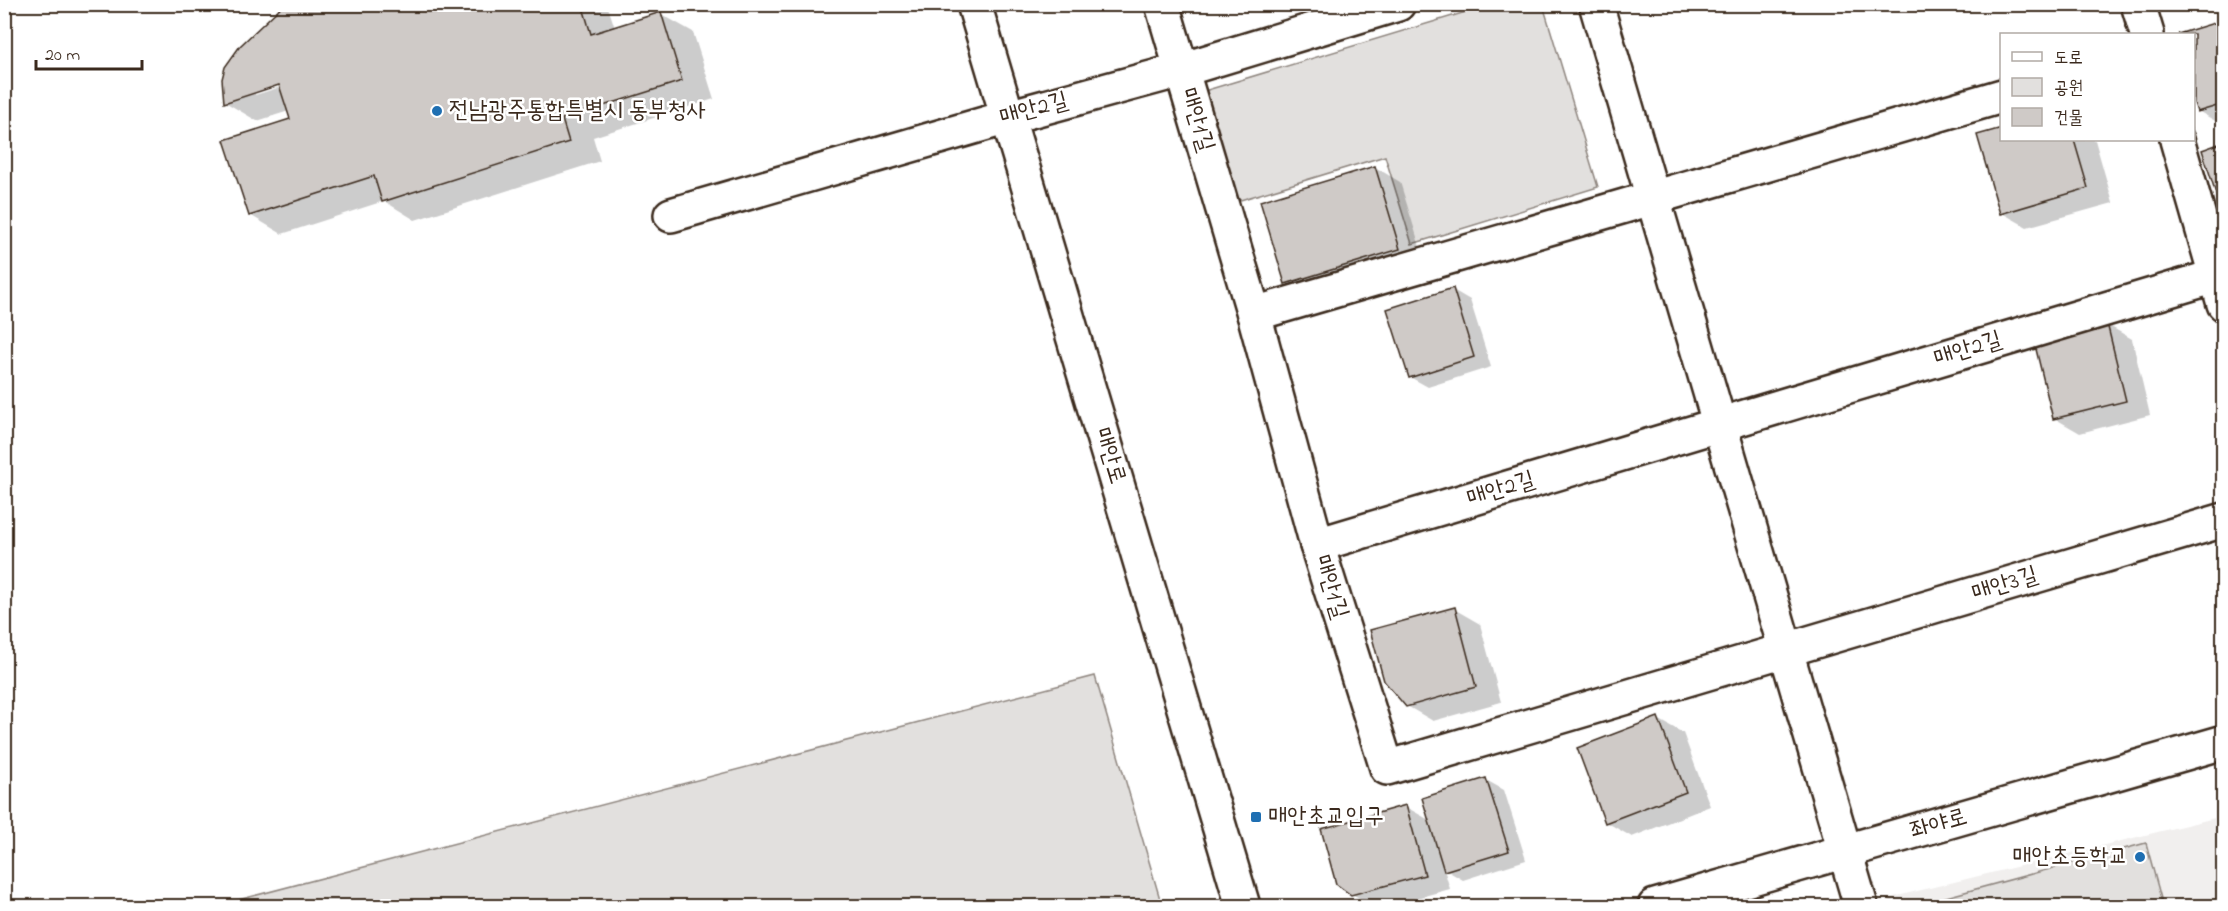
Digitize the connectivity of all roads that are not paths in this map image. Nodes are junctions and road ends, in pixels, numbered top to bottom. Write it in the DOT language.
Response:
graph roads {
  1 [pos="974,4"];
  2 [pos="1162,4"];
  3 [pos="1398,4"];
  4 [pos="1596,4"];
  5 [pos="2138,4"];
  6 [pos="2147,33"];
  7 [pos="1181,70"];
  8 [pos="2000,96"];
  9 [pos="1008,117"];
  10 [pos="2177,141"];
  11 [pos="1653,197"];
  12 [pos="671,215"];
  13 [pos="2220,290"];
  14 [pos="1254,314"];
  15 [pos="1720,424"];
  16 [pos="2223,520"];
  17 [pos="1317,545"];
  18 [pos="1786,650"];
  19 [pos="2223,742"];
  20 [pos="1846,852"];
  21 [pos="1243,906"];
  22 [pos="1655,906"];
  23 [pos="1861,906"];
  1 -- 9 [label="street, 매안로"];
  2 -- 7 [label="street, 매안1길"];
  3 -- 7 [label="street, 매안2길"];
  4 -- 11 [label="street"];
  5 -- 6 [label="street"];
  7 -- 9 [label="street, 매안2길"];
  7 -- 14 [label="street, 매안1길"];
  8 -- 11 [label="street"];
  9 -- 12 [label="street, 매안2길"];
  9 -- 21 [label="street, 매안로"];
  10 -- 13 [label="street"];
  11 -- 14 [label="street"];
  11 -- 15 [label="street"];
  13 -- 15 [label="street, 매안2길"];
  14 -- 17 [label="street, 매안1길"];
  15 -- 17 [label="street, 매안2길"];
  15 -- 18 [label="street"];
  16 -- 18 [label="street, 매안3길"];
  17 -- 18 [label="street, 매안1길"];
  18 -- 20 [label="street"];
  19 -- 20 [label="street, 좌야로"];
  20 -- 22 [label="street, 좌야로"];
  20 -- 23 [label="street"];
}
